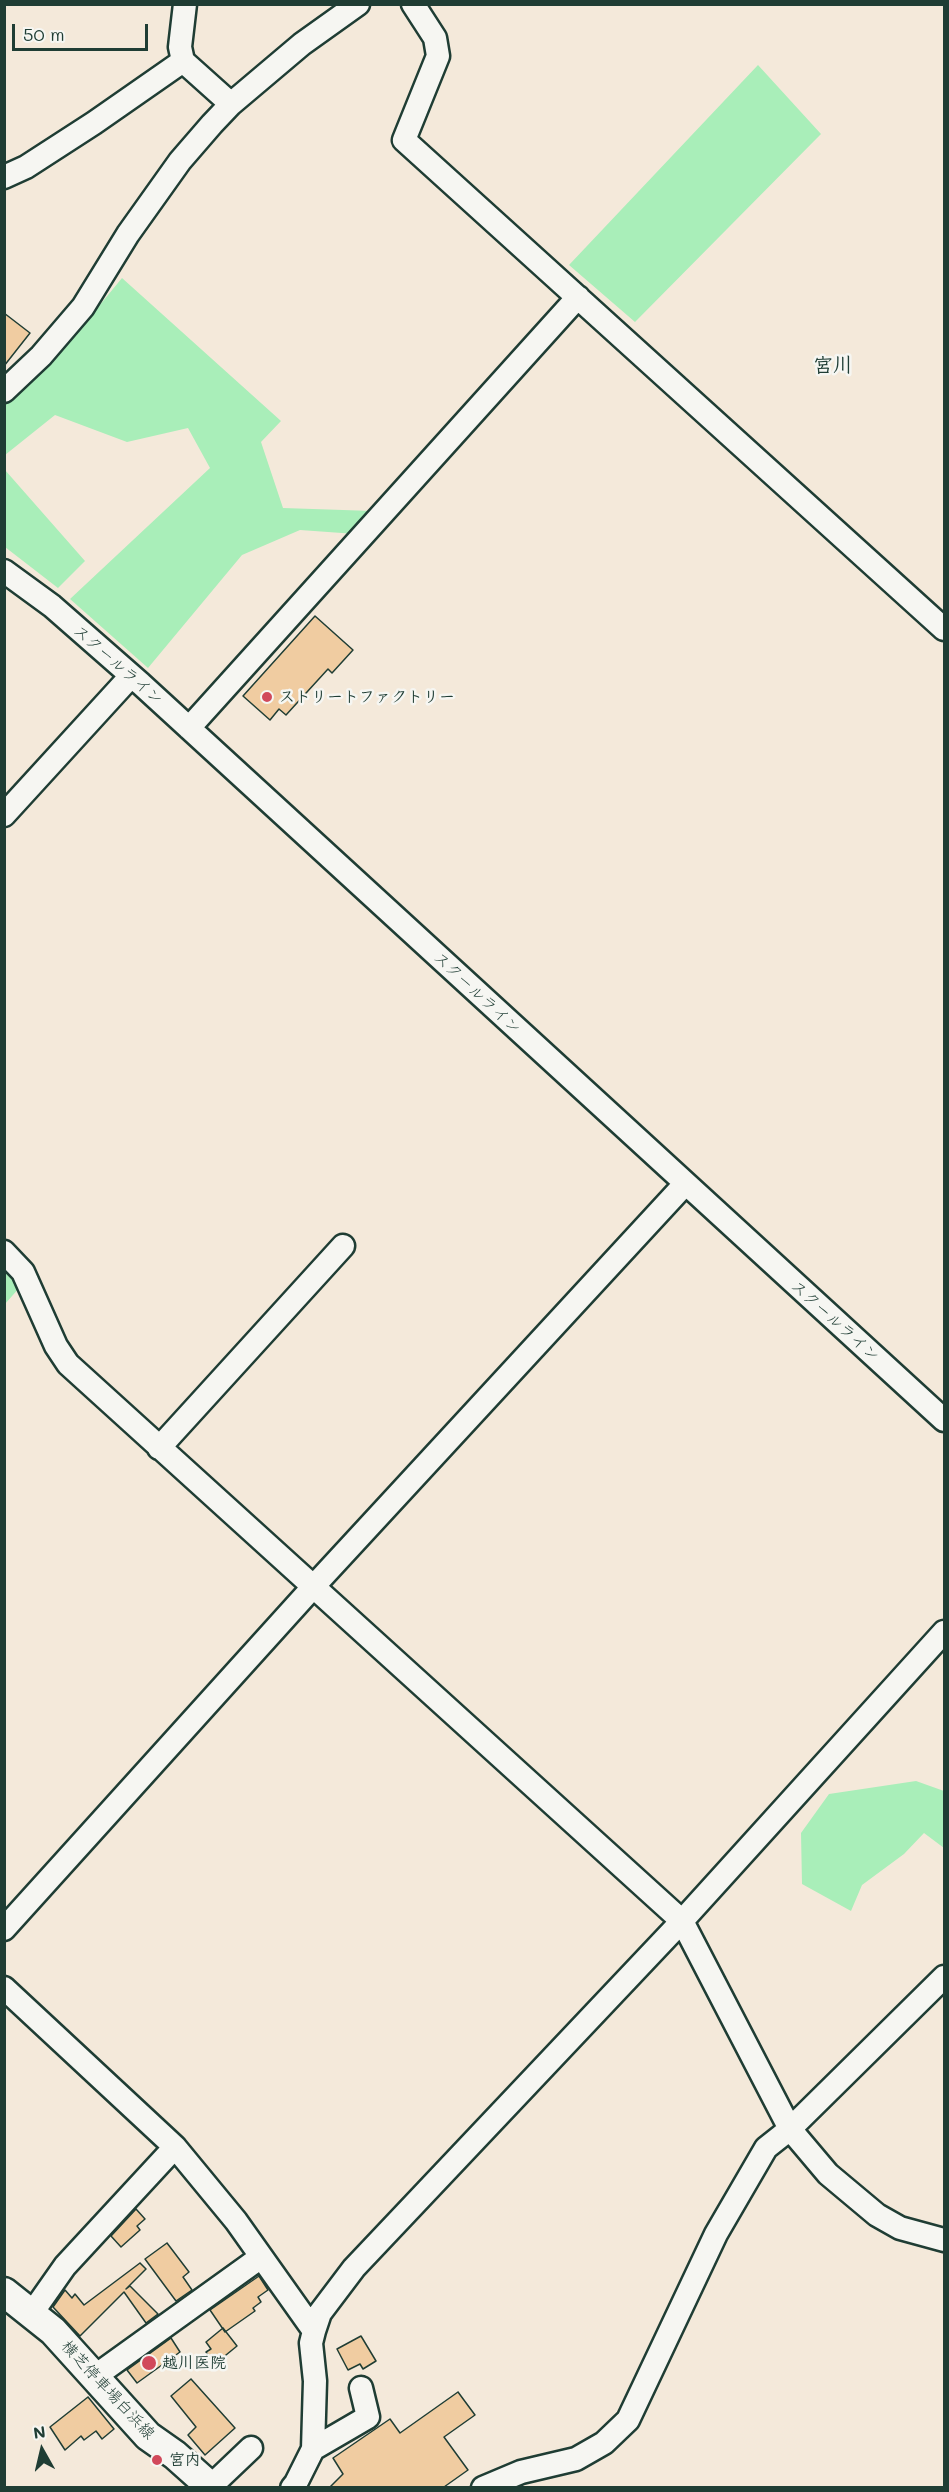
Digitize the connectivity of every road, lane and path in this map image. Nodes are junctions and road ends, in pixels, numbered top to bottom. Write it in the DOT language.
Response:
graph roads {
  1 [pos="185,4"];
  2 [pos="358,4"];
  3 [pos="413,4"];
  4 [pos="183,61"];
  5 [pos="231,104"];
  6 [pos="4,177"];
  7 [pos="579,297"];
  8 [pos="4,391"];
  9 [pos="4,571"];
  10 [pos="945,629"];
  11 [pos="131,676"];
  12 [pos="189,728"];
  13 [pos="7,806"];
  14 [pos="685,1184"];
  15 [pos="343,1246"];
  16 [pos="4,1252"];
  17 [pos="945,1420"];
  18 [pos="159,1448"];
  19 [pos="313,1587"];
  20 [pos="945,1632"];
  21 [pos="682,1921"];
  22 [pos="4,1929"];
  23 [pos="945,1977"];
  24 [pos="4,1988"];
  25 [pos="790,2129"];
  26 [pos="176,2148"];
  27 [pos="945,2240"];
  28 [pos="261,2257"];
  29 [pos="4,2292"];
  30 [pos="32,2313"];
  31 [pos="314,2331"];
  32 [pos="94,2377"];
  33 [pos="361,2388"];
  34 [pos="251,2448"];
  35 [pos="313,2449"];
  36 [pos="210,2487"];
  37 [pos="292,2487"];
  38 [pos="483,2487"];
  1 -- 4 [label="street"];
  2 -- 5 [label="street"];
  3 -- 7 [label="street"];
  4 -- 5 [label="street"];
  4 -- 6 [label="street"];
  5 -- 8 [label="street"];
  7 -- 10 [label="street"];
  7 -- 12 [label="street"];
  9 -- 11 [label="street, スクールライン"];
  11 -- 12 [label="street, スクールライン"];
  11 -- 13 [label="street"];
  12 -- 14 [label="street, スクールライン"];
  14 -- 17 [label="street, スクールライン"];
  14 -- 19 [label="street"];
  15 -- 18 [label="street"];
  16 -- 18 [label="street"];
  18 -- 19 [label="street"];
  19 -- 21 [label="street"];
  19 -- 22 [label="street"];
  20 -- 21 [label="street"];
  21 -- 25 [label="street"];
  21 -- 31 [label="street"];
  23 -- 25 [label="street"];
  24 -- 26 [label="street"];
  25 -- 27 [label="street"];
  25 -- 38 [label="street"];
  26 -- 28 [label="street"];
  26 -- 30 [label="street"];
  28 -- 31 [label="street"];
  28 -- 32 [label="street"];
  29 -- 30 [label="main road, 横芝停車場白浜線"];
  30 -- 32 [label="main road, 横芝停車場白浜線"];
  31 -- 35 [label="street"];
  32 -- 36 [label="main road, 横芝停車場白浜線"];
  33 -- 35 [label="street"];
  34 -- 36 [label="street"];
  35 -- 37 [label="street"];
}
